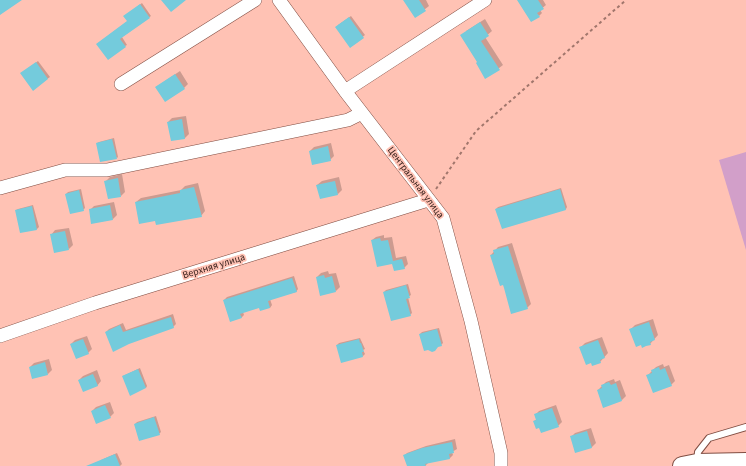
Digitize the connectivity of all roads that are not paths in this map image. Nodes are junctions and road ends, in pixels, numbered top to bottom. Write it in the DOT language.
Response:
graph roads {
  1 [pos="255,0"];
  2 [pos="279,0"];
  3 [pos="485,0"];
  4 [pos="121,84"];
  5 [pos="345,91"];
  6 [pos="362,113"];
  7 [pos="0,188"];
  8 [pos="428,200"];
  9 [pos="0,336"];
  10 [pos="746,427"];
  11 [pos="746,462"];
  12 [pos="690,465"];
  13 [pos="501,466"];
  1 -- 4 [label="street"];
  2 -- 5 [label="street, Центральная улица"];
  3 -- 5 [label="street"];
  5 -- 6 [label="street, Центральная улица"];
  6 -- 7 [label="street"];
  6 -- 8 [label="street, Центральная улица"];
  8 -- 9 [label="street, Верхняя улица"];
  8 -- 13 [label="street, Центральная улица"];
  10 -- 12 [label="lane"];
  11 -- 12 [label="street"];
}
